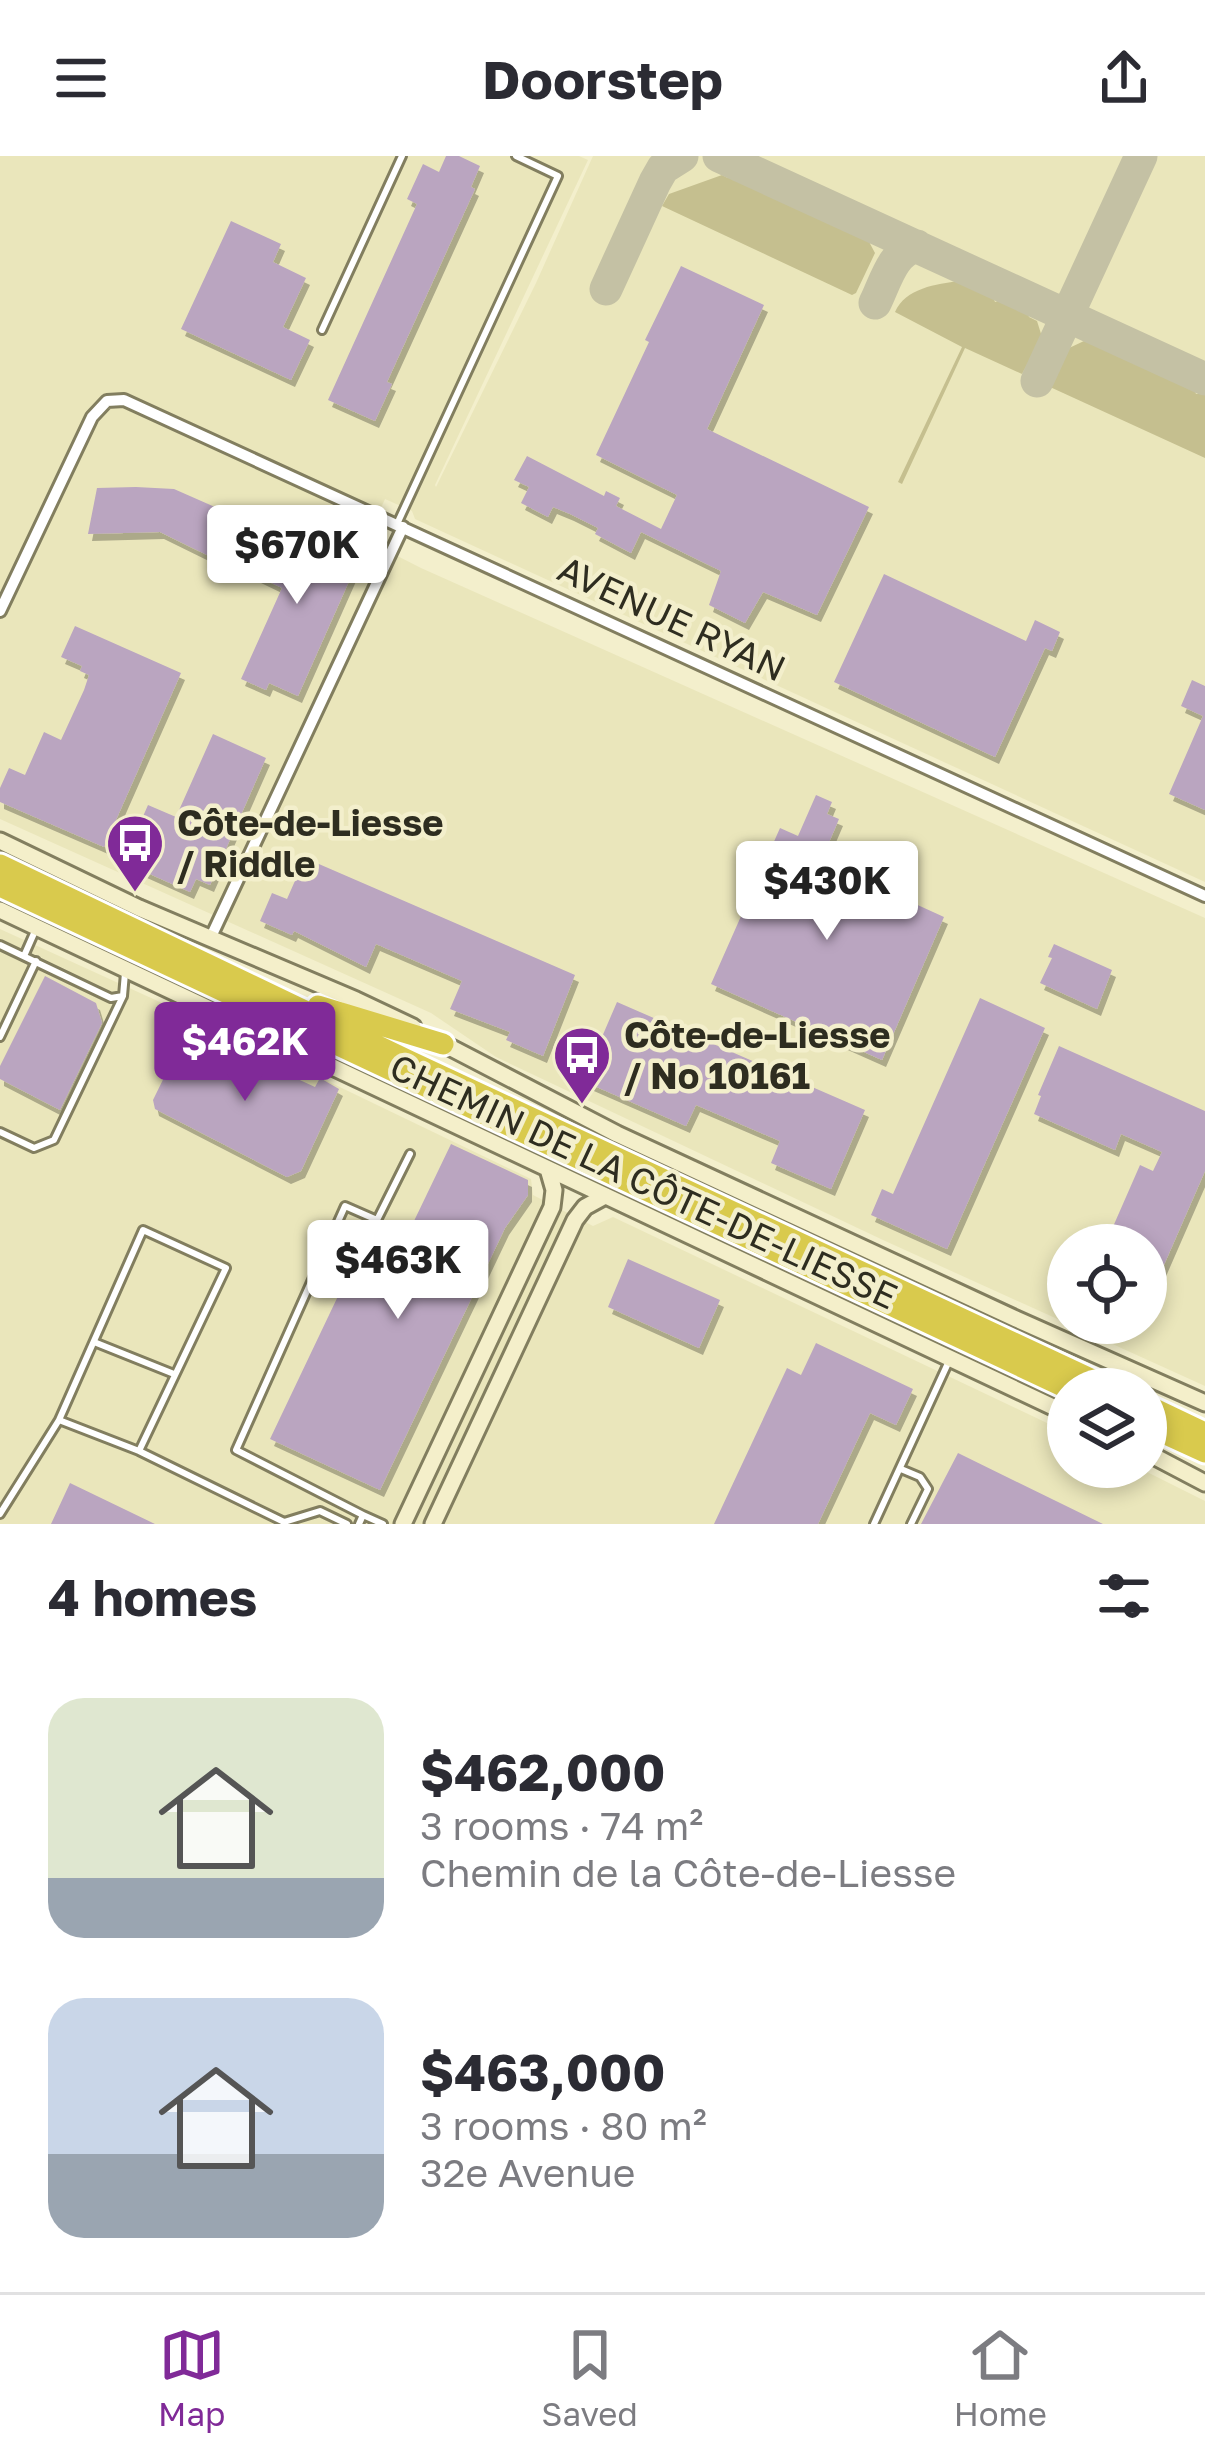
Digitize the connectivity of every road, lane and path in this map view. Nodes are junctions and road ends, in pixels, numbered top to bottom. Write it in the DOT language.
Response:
graph roads {
  1 [pos="402,156"];
  2 [pos="516,156"];
  3 [pos="322,330"];
  4 [pos="400,525"];
  5 [pos="0,610"];
  6 [pos="0,841"];
  7 [pos="0,865"];
  8 [pos="0,886"];
  9 [pos="1205,896"];
  10 [pos="0,910"];
  11 [pos="37,928"];
  12 [pos="210,939"];
  13 [pos="0,945"];
  14 [pos="24,956"];
  15 [pos="36,962"];
  16 [pos="126,970"];
  17 [pos="254,986"];
  18 [pos="123,996"];
  19 [pos="0,1037"];
  20 [pos="443,1044"];
  21 [pos="0,1132"];
  22 [pos="410,1154"];
  23 [pos="548,1169"];
  24 [pos="605,1196"];
  25 [pos="94,1342"];
  26 [pos="951,1358"];
  27 [pos="1067,1368"];
  28 [pos="176,1375"];
  29 [pos="1047,1379"];
  30 [pos="1205,1403"];
  31 [pos="1047,1404"];
  32 [pos="1167,1415"];
  33 [pos="59,1420"];
  34 [pos="1205,1432"];
  35 [pos="1167,1435"];
  36 [pos="140,1451"];
  37 [pos="1205,1452"];
  38 [pos="1167,1463"];
  39 [pos="900,1469"];
  40 [pos="1205,1483"];
  41 [pos="0,1514"];
  42 [pos="364,1515"];
  43 [pos="406,1516"];
  44 [pos="434,1522"];
  45 [pos="347,1524"];
  46 [pos="359,1524"];
  47 [pos="383,1524"];
  48 [pos="874,1524"];
  49 [pos="910,1524"];
  1 -- 3 [label="lane"];
  2 -- 4 [label="lane"];
  4 -- 5 [label="street, AVENUE RYAN"];
  4 -- 9 [label="street, AVENUE RYAN"];
  4 -- 12 [label="street"];
  6 -- 12 [label="main road, CHEMIN DE LA CÔTE-DE-LIESSE"];
  7 -- 17 [label="highway"];
  8 -- 29 [label="highway"];
  10 -- 11 [label="main road, CHEMIN DE LA CÔTE-DE-LIESSE"];
  11 -- 14 [label="lane"];
  11 -- 16 [label="main road, CHEMIN DE LA CÔTE-DE-LIESSE"];
  12 -- 20 [label="main road, CHEMIN DE LA CÔTE-DE-LIESSE"];
  13 -- 14 [label="lane"];
  14 -- 15 [label="lane"];
  15 -- 18 [label="lane"];
  15 -- 19 [label="lane"];
  16 -- 18 [label="lane"];
  16 -- 23 [label="main road, CHEMIN DE LA CÔTE-DE-LIESSE"];
  17 -- 20 [label="highway"];
  17 -- 27 [label="highway"];
  18 -- 21 [label="lane"];
  20 -- 30 [label="main road, CHEMIN DE LA CÔTE-DE-LIESSE"];
  22 -- 42 [label="lane"];
  23 -- 24 [label="main road, CHEMIN DE LA CÔTE-DE-LIESSE"];
  23 -- 43 [label="main road"];
  24 -- 26 [label="main road, CHEMIN DE LA CÔTE-DE-LIESSE"];
  24 -- 44 [label="main road"];
  25 -- 28 [label="lane"];
  25 -- 28 [label="lane"];
  25 -- 33 [label="lane"];
  26 -- 31 [label="main road, CHEMIN DE LA CÔTE-DE-LIESSE"];
  26 -- 39 [label="lane"];
  28 -- 36 [label="lane"];
  32 -- 34 [label="highway"];
  33 -- 36 [label="lane"];
  33 -- 41 [label="lane"];
  35 -- 37 [label="highway"];
  36 -- 45 [label="lane"];
  38 -- 40 [label="main road"];
  39 -- 48 [label="lane"];
  39 -- 49 [label="lane"];
  42 -- 46 [label="lane"];
  42 -- 47 [label="lane"];
  43 -- 44 [label="main road"];
}
